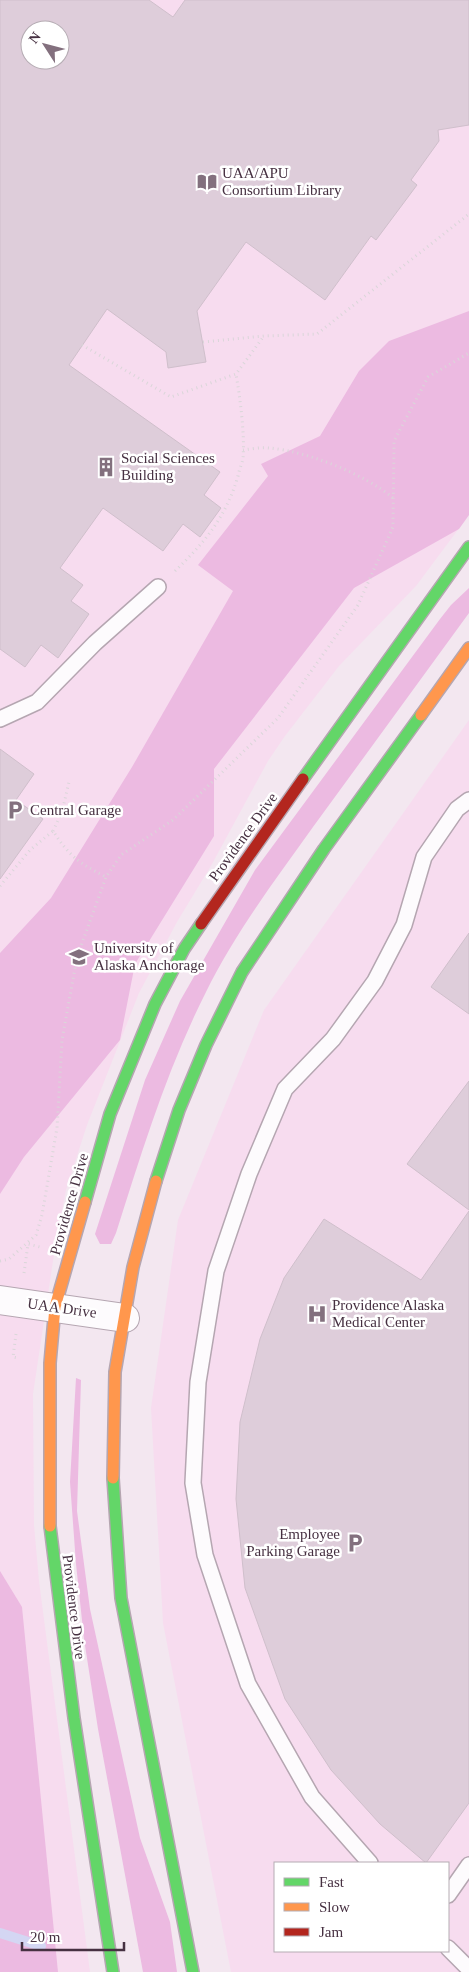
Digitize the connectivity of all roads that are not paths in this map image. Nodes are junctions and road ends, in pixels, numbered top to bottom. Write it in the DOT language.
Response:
graph roads {
  1 [pos="469,547"];
  2 [pos="158,587"];
  3 [pos="469,648"];
  4 [pos="0,719"];
  5 [pos="469,800"];
  6 [pos="0,1300"];
  7 [pos="55,1307"];
  8 [pos="125,1318"];
  9 [pos="369,1862"];
  10 [pos="469,1865"];
  11 [pos="449,1893"];
  12 [pos="449,1949"];
  13 [pos="469,1969"];
  14 [pos="113,1972"];
  15 [pos="193,1972"];
  1 -- 7 [label="main road, Providence Drive"];
  2 -- 4 [label="lane"];
  3 -- 8 [label="main road"];
  5 -- 9 [label="lane"];
  6 -- 7 [label="street, UAA Drive"];
  7 -- 8 [label="street, UAA Drive"];
  7 -- 14 [label="main road, Providence Drive"];
  8 -- 15 [label="main road"];
  10 -- 11 [label="lane"];
  12 -- 13 [label="lane"];
}
